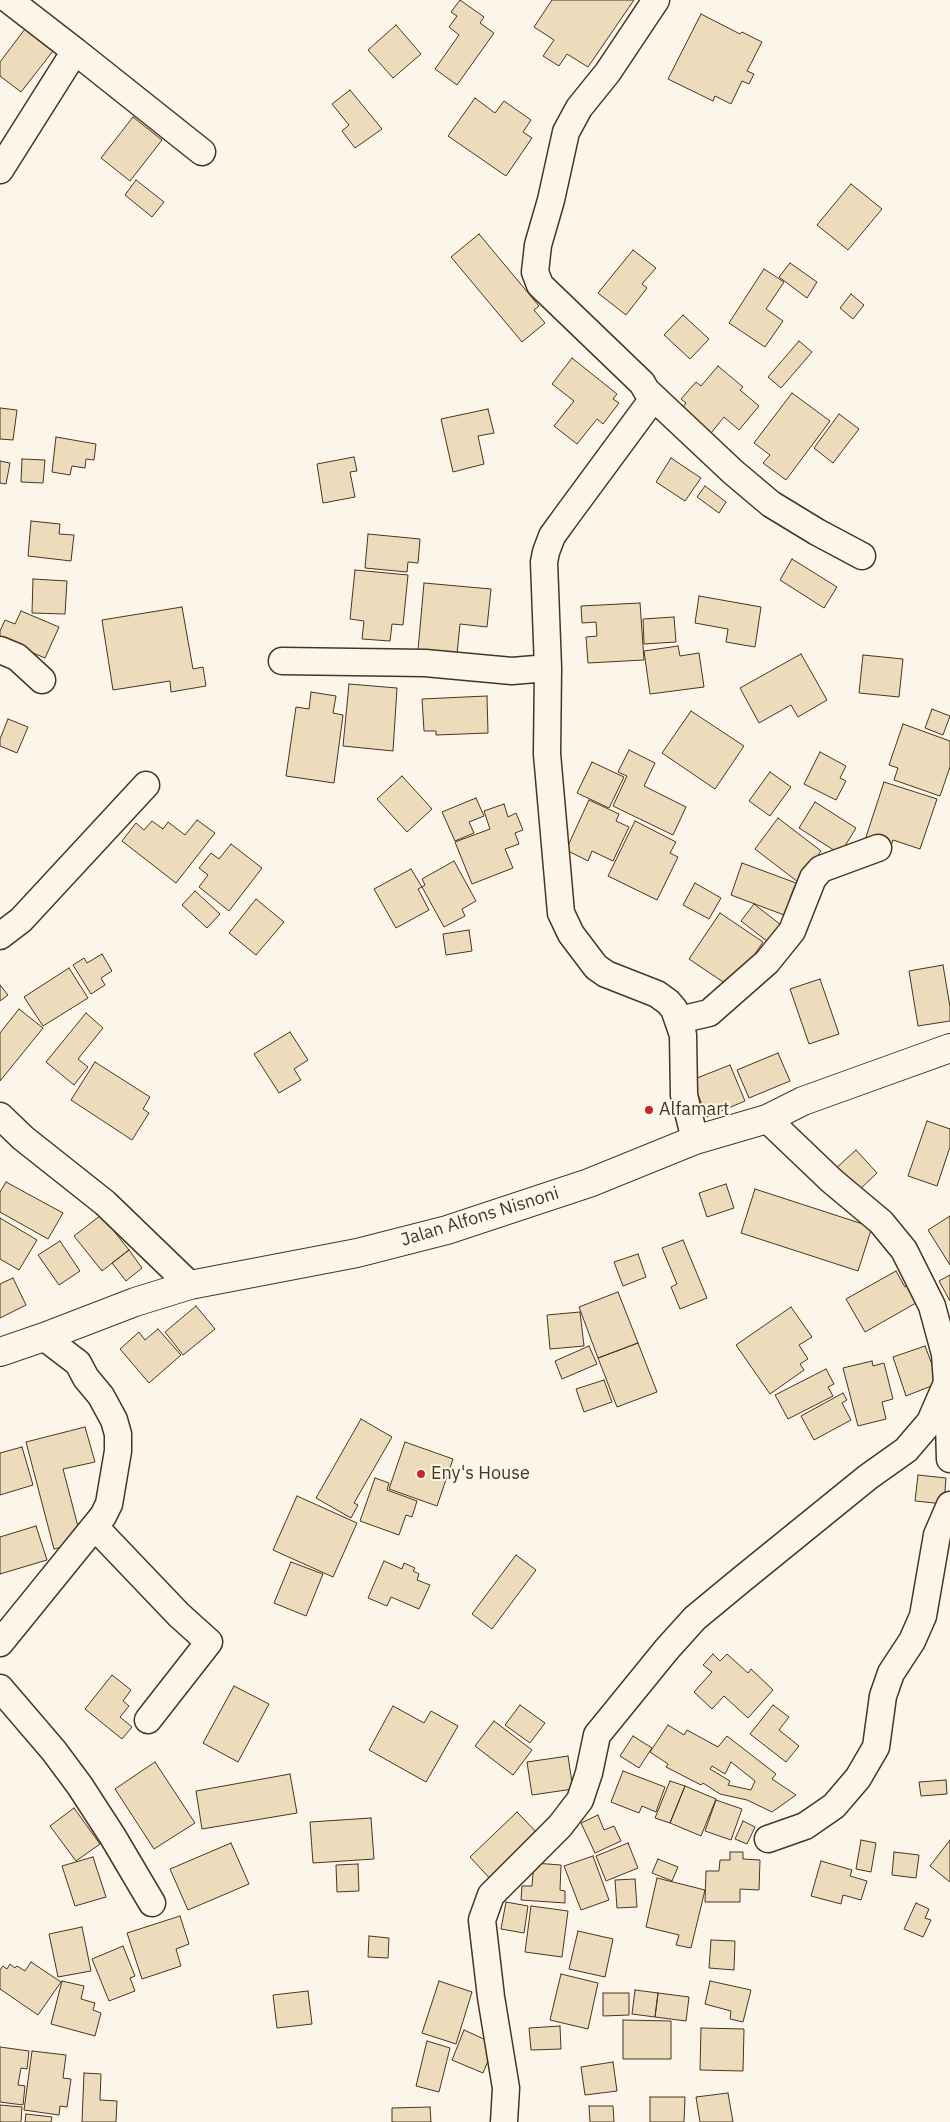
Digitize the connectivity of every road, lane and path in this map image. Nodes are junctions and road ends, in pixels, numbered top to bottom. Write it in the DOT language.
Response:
graph roads {
  1 [pos="9,0"];
  2 [pos="656,0"];
  3 [pos="75,51"];
  4 [pos="202,152"];
  5 [pos="0,170"];
  6 [pos="650,393"];
  7 [pos="862,556"];
  8 [pos="0,650"];
  9 [pos="282,661"];
  10 [pos="548,668"];
  11 [pos="42,680"];
  12 [pos="146,785"];
  13 [pos="878,848"];
  14 [pos="0,936"];
  15 [pos="679,1020"];
  16 [pos="950,1048"];
  17 [pos="0,1116"];
  18 [pos="767,1119"];
  19 [pos="695,1140"];
  20 [pos="190,1285"];
  21 [pos="44,1337"];
  22 [pos="0,1352"];
  23 [pos="947,1383"];
  24 [pos="949,1415"];
  25 [pos="950,1459"];
  26 [pos="950,1505"];
  27 [pos="95,1527"];
  28 [pos="0,1644"];
  29 [pos="0,1688"];
  30 [pos="148,1720"];
  31 [pos="768,1840"];
  32 [pos="152,1903"];
  33 [pos="504,2122"];
  1 -- 3 [label="street"];
  2 -- 6 [label="street"];
  3 -- 4 [label="street"];
  3 -- 5 [label="street"];
  6 -- 7 [label="street"];
  6 -- 10 [label="street"];
  8 -- 11 [label="street"];
  9 -- 10 [label="street"];
  10 -- 15 [label="street"];
  12 -- 14 [label="street"];
  13 -- 15 [label="street"];
  15 -- 19 [label="street"];
  16 -- 18 [label="main road, Jalan Alfons Nisnoni"];
  17 -- 20 [label="street"];
  18 -- 19 [label="main road, Jalan Alfons Nisnoni"];
  18 -- 23 [label="street"];
  19 -- 20 [label="main road, Jalan Alfons Nisnoni"];
  20 -- 21 [label="main road, Jalan Alfons Nisnoni"];
  21 -- 22 [label="main road, Jalan Alfons Nisnoni"];
  21 -- 27 [label="street"];
  23 -- 24 [label="street"];
  23 -- 33 [label="street"];
  24 -- 25 [label="street"];
  26 -- 31 [label="street"];
  27 -- 28 [label="street"];
  27 -- 30 [label="street"];
  29 -- 32 [label="street"];
}
